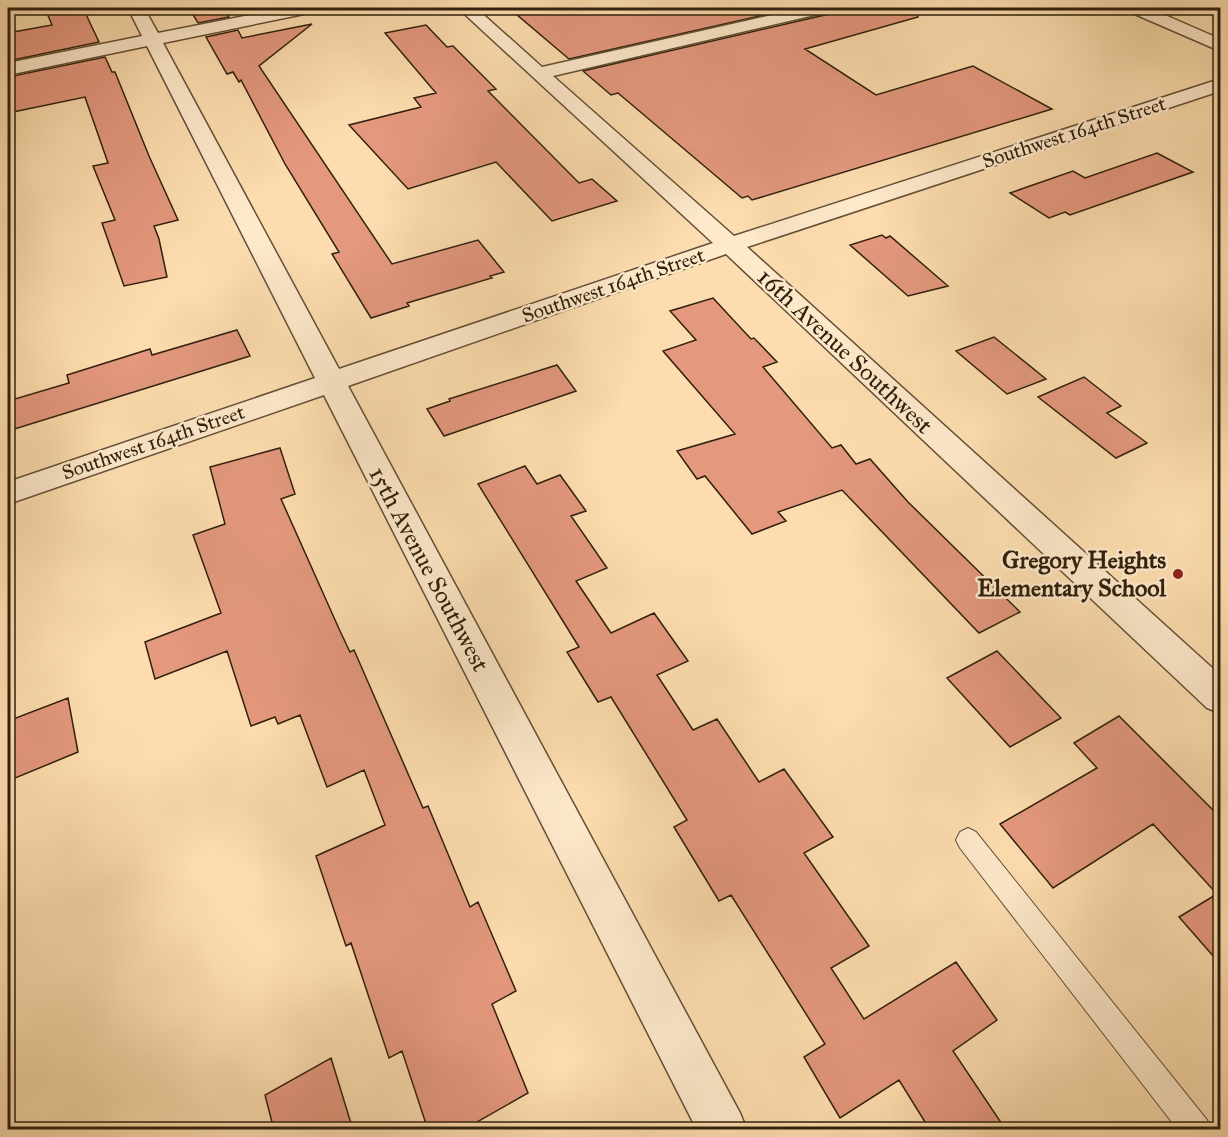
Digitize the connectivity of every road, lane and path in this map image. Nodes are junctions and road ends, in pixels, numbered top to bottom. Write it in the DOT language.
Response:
graph roads {
  1 [pos="136,8"];
  2 [pos="309,8"];
  3 [pos="466,8"];
  4 [pos="823,8"];
  5 [pos="1136,8"];
  6 [pos="153,40"];
  7 [pos="1221,46"];
  8 [pos="8,69"];
  9 [pos="538,73"];
  10 [pos="1221,85"];
  11 [pos="730,245"];
  12 [pos="331,381"];
  13 [pos="8,493"];
  14 [pos="1221,697"];
  15 [pos="968,840"];
  16 [pos="723,1130"];
  17 [pos="1197,1130"];
  1 -- 6 [label="street, 15th Avenue Southwest"];
  2 -- 6 [label="street"];
  3 -- 9 [label="street, 16th Avenue Southwest"];
  4 -- 9 [label="street"];
  5 -- 7 [label="street"];
  6 -- 8 [label="street"];
  6 -- 12 [label="street, 15th Avenue Southwest"];
  9 -- 11 [label="street, 16th Avenue Southwest"];
  10 -- 11 [label="street, Southwest 164th Street"];
  11 -- 12 [label="street, Southwest 164th Street"];
  11 -- 14 [label="street, 16th Avenue Southwest"];
  12 -- 13 [label="street, Southwest 164th Street"];
  12 -- 16 [label="street, 15th Avenue Southwest"];
  15 -- 17 [label="lane"];
}
